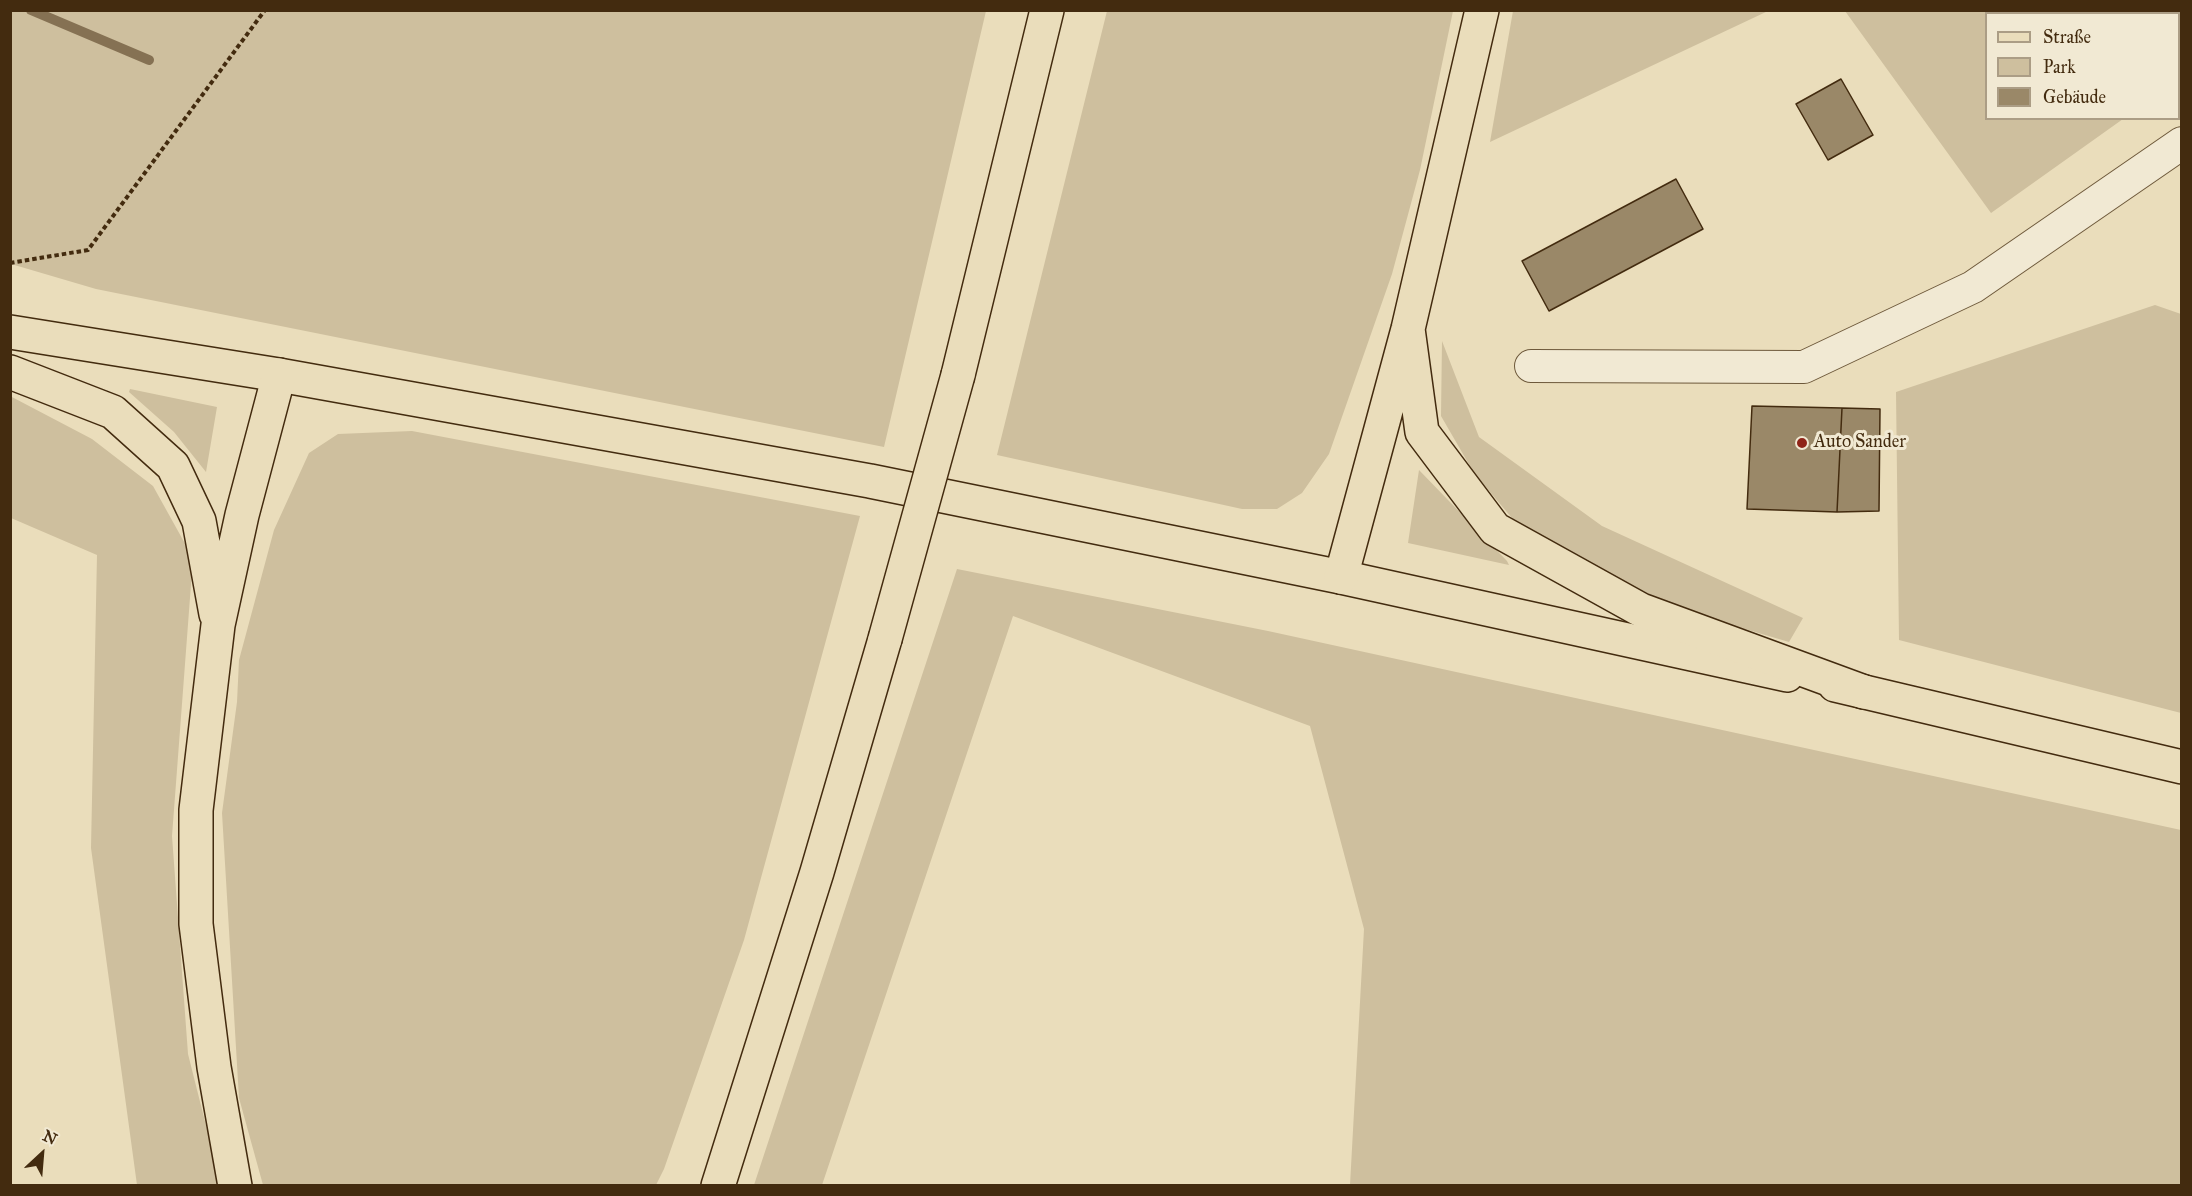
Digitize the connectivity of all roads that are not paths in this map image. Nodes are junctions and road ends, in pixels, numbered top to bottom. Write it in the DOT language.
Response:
graph roads {
  1 [pos="1047,10"];
  2 [pos="1482,10"];
  3 [pos="2181,143"];
  4 [pos="1408,329"];
  5 [pos="10,332"];
  6 [pos="1531,366"];
  7 [pos="10,372"];
  8 [pos="279,375"];
  9 [pos="1341,577"];
  10 [pos="218,625"];
  11 [pos="1864,692"];
  12 [pos="2181,767"];
  13 [pos="736,1129"];
  14 [pos="235,1185"];
  15 [pos="692,1185"];
  16 [pos="718,1185"];
  1 -- 13 [label="main road, bridge"];
  2 -- 4 [label="main road"];
  3 -- 6 [label="street"];
  4 -- 9 [label="main road"];
  4 -- 11 [label="main road"];
  5 -- 8 [label="main road"];
  7 -- 10 [label="main road"];
  8 -- 9 [label="main road"];
  8 -- 10 [label="main road"];
  9 -- 11 [label="main road"];
  10 -- 14 [label="main road"];
  11 -- 12 [label="main road"];
  13 -- 15 [label="main road"];
  13 -- 16 [label="main road"];
}
